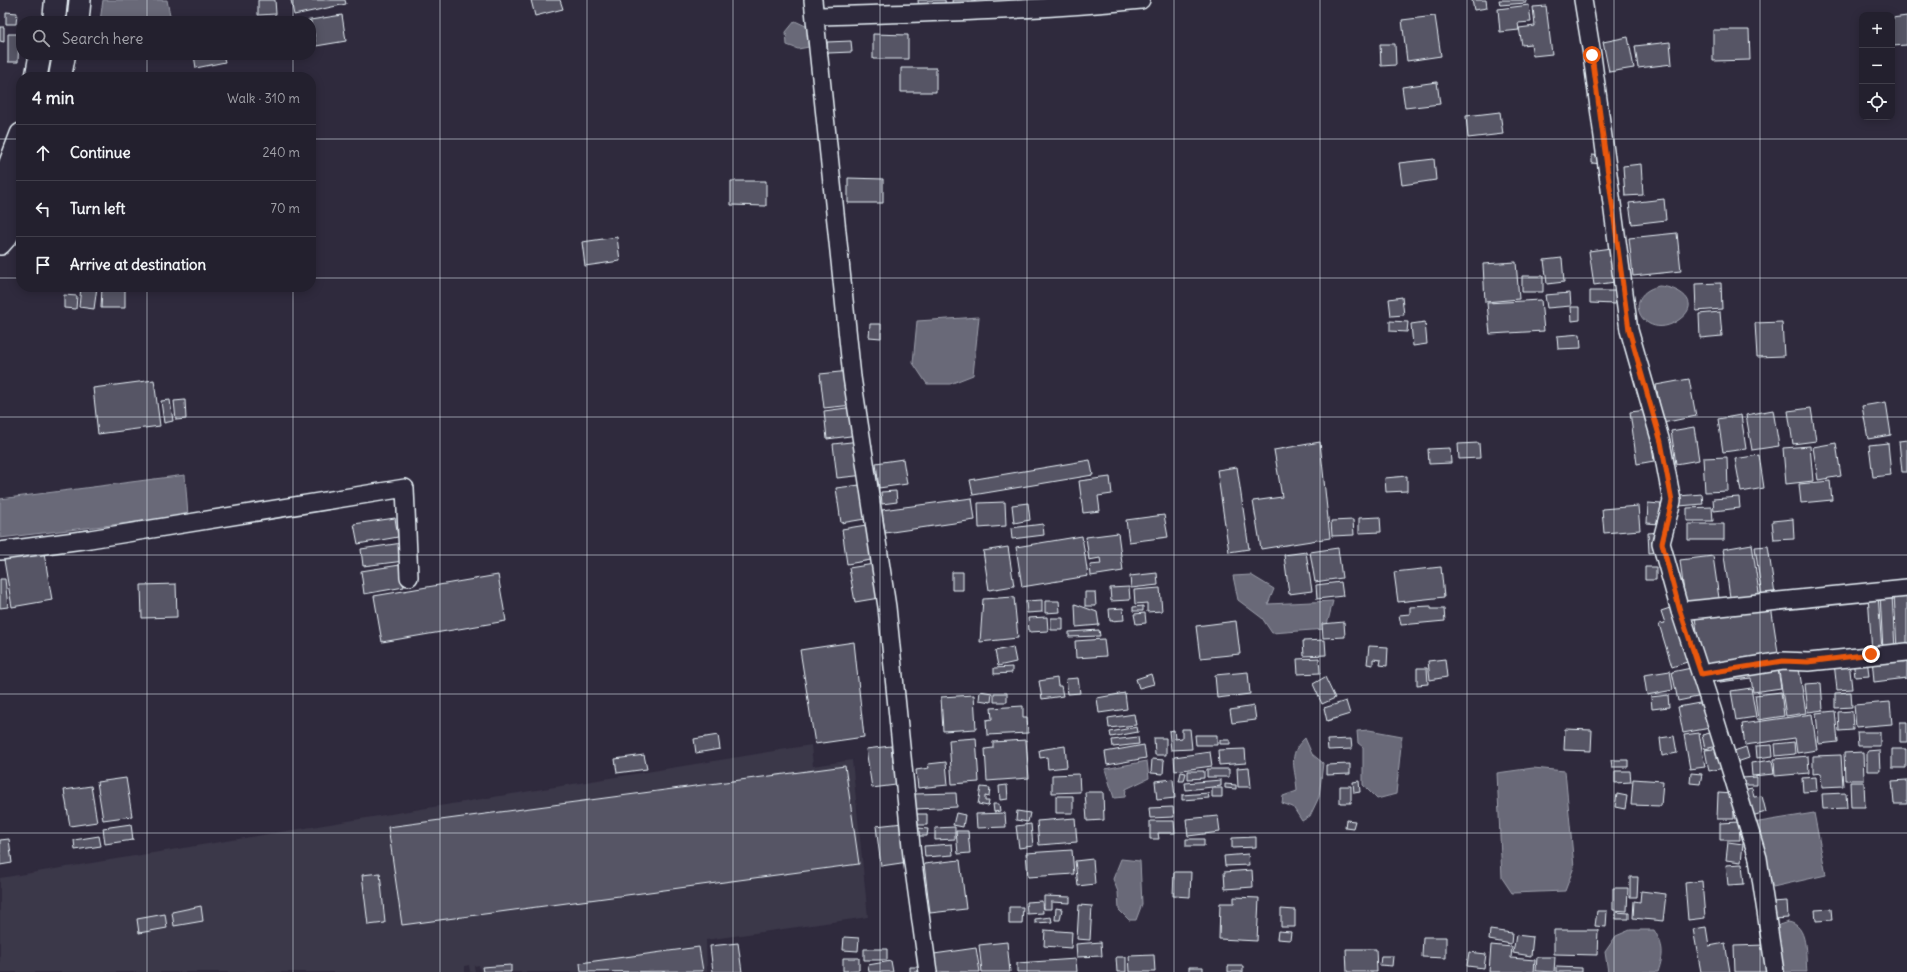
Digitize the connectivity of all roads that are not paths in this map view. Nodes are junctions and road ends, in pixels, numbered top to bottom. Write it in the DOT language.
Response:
graph roads {
  1 [pos="48,0"];
  2 [pos="56,0"];
  3 [pos="71,0"];
  4 [pos="80,0"];
  5 [pos="1141,0"];
  6 [pos="1583,0"];
  7 [pos="814,8"];
  8 [pos="46,16"];
  9 [pos="54,16"];
  10 [pos="69,16"];
  11 [pos="78,16"];
  12 [pos="39,60"];
  13 [pos="49,60"];
  14 [pos="63,60"];
  15 [pos="73,60"];
  16 [pos="37,72"];
  17 [pos="47,72"];
  18 [pos="61,72"];
  19 [pos="71,72"];
  20 [pos="16,146"];
  21 [pos="16,171"];
  22 [pos="0,183"];
  23 [pos="0,200"];
  24 [pos="16,202"];
  25 [pos="16,220"];
  26 [pos="0,228"];
  27 [pos="0,244"];
  28 [pos="0,551"];
  29 [pos="409,577"];
  30 [pos="1907,588"];
  31 [pos="1680,611"];
  32 [pos="1907,652"];
  33 [pos="1701,674"];
  34 [pos="928,972"];
  35 [pos="1775,972"];
  1 -- 8 [label="main road"];
  2 -- 9 [label="highway"];
  3 -- 10 [label="highway"];
  4 -- 11 [label="main road"];
  5 -- 7 [label="street"];
  6 -- 31 [label="street"];
  7 -- 34 [label="street"];
  12 -- 16 [label="main road"];
  13 -- 17 [label="highway"];
  14 -- 18 [label="highway"];
  15 -- 19 [label="main road"];
  20 -- 22 [label="main road"];
  21 -- 23 [label="highway"];
  24 -- 26 [label="highway"];
  25 -- 27 [label="main road"];
  28 -- 29 [label="street"];
  30 -- 31 [label="street"];
  31 -- 33 [label="street"];
  32 -- 33 [label="street"];
  33 -- 35 [label="street"];
}
